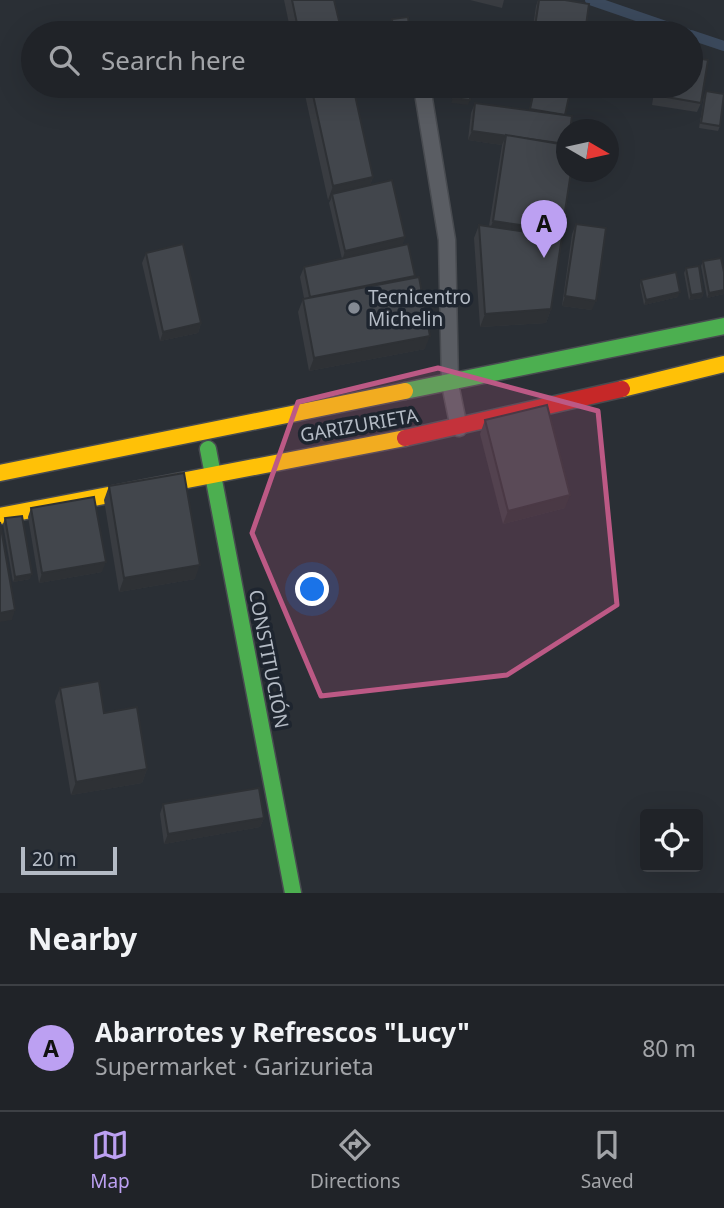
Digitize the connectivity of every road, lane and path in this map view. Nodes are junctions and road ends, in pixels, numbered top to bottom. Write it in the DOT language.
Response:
graph roads {
  1 [pos="424,99"];
  2 [pos="724,327"];
  3 [pos="724,364"];
  4 [pos="450,384"];
  5 [pos="459,428"];
  6 [pos="205,433"];
  7 [pos="0,473"];
  8 [pos="212,473"];
  9 [pos="0,516"];
  10 [pos="293,893"];
  1 -- 4 [label="lane"];
  2 -- 4 [label="main road, GARIZURIETA"];
  3 -- 5 [label="main road, GARIZURIETA"];
  4 -- 5 [label="lane"];
  4 -- 6 [label="main road, GARIZURIETA"];
  5 -- 8 [label="main road, GARIZURIETA"];
  6 -- 7 [label="main road, GARIZURIETA"];
  6 -- 8 [label="main road, CONSTITUCIÓN"];
  8 -- 9 [label="main road, GARIZURIETA"];
  8 -- 10 [label="main road, CONSTITUCIÓN"];
}
